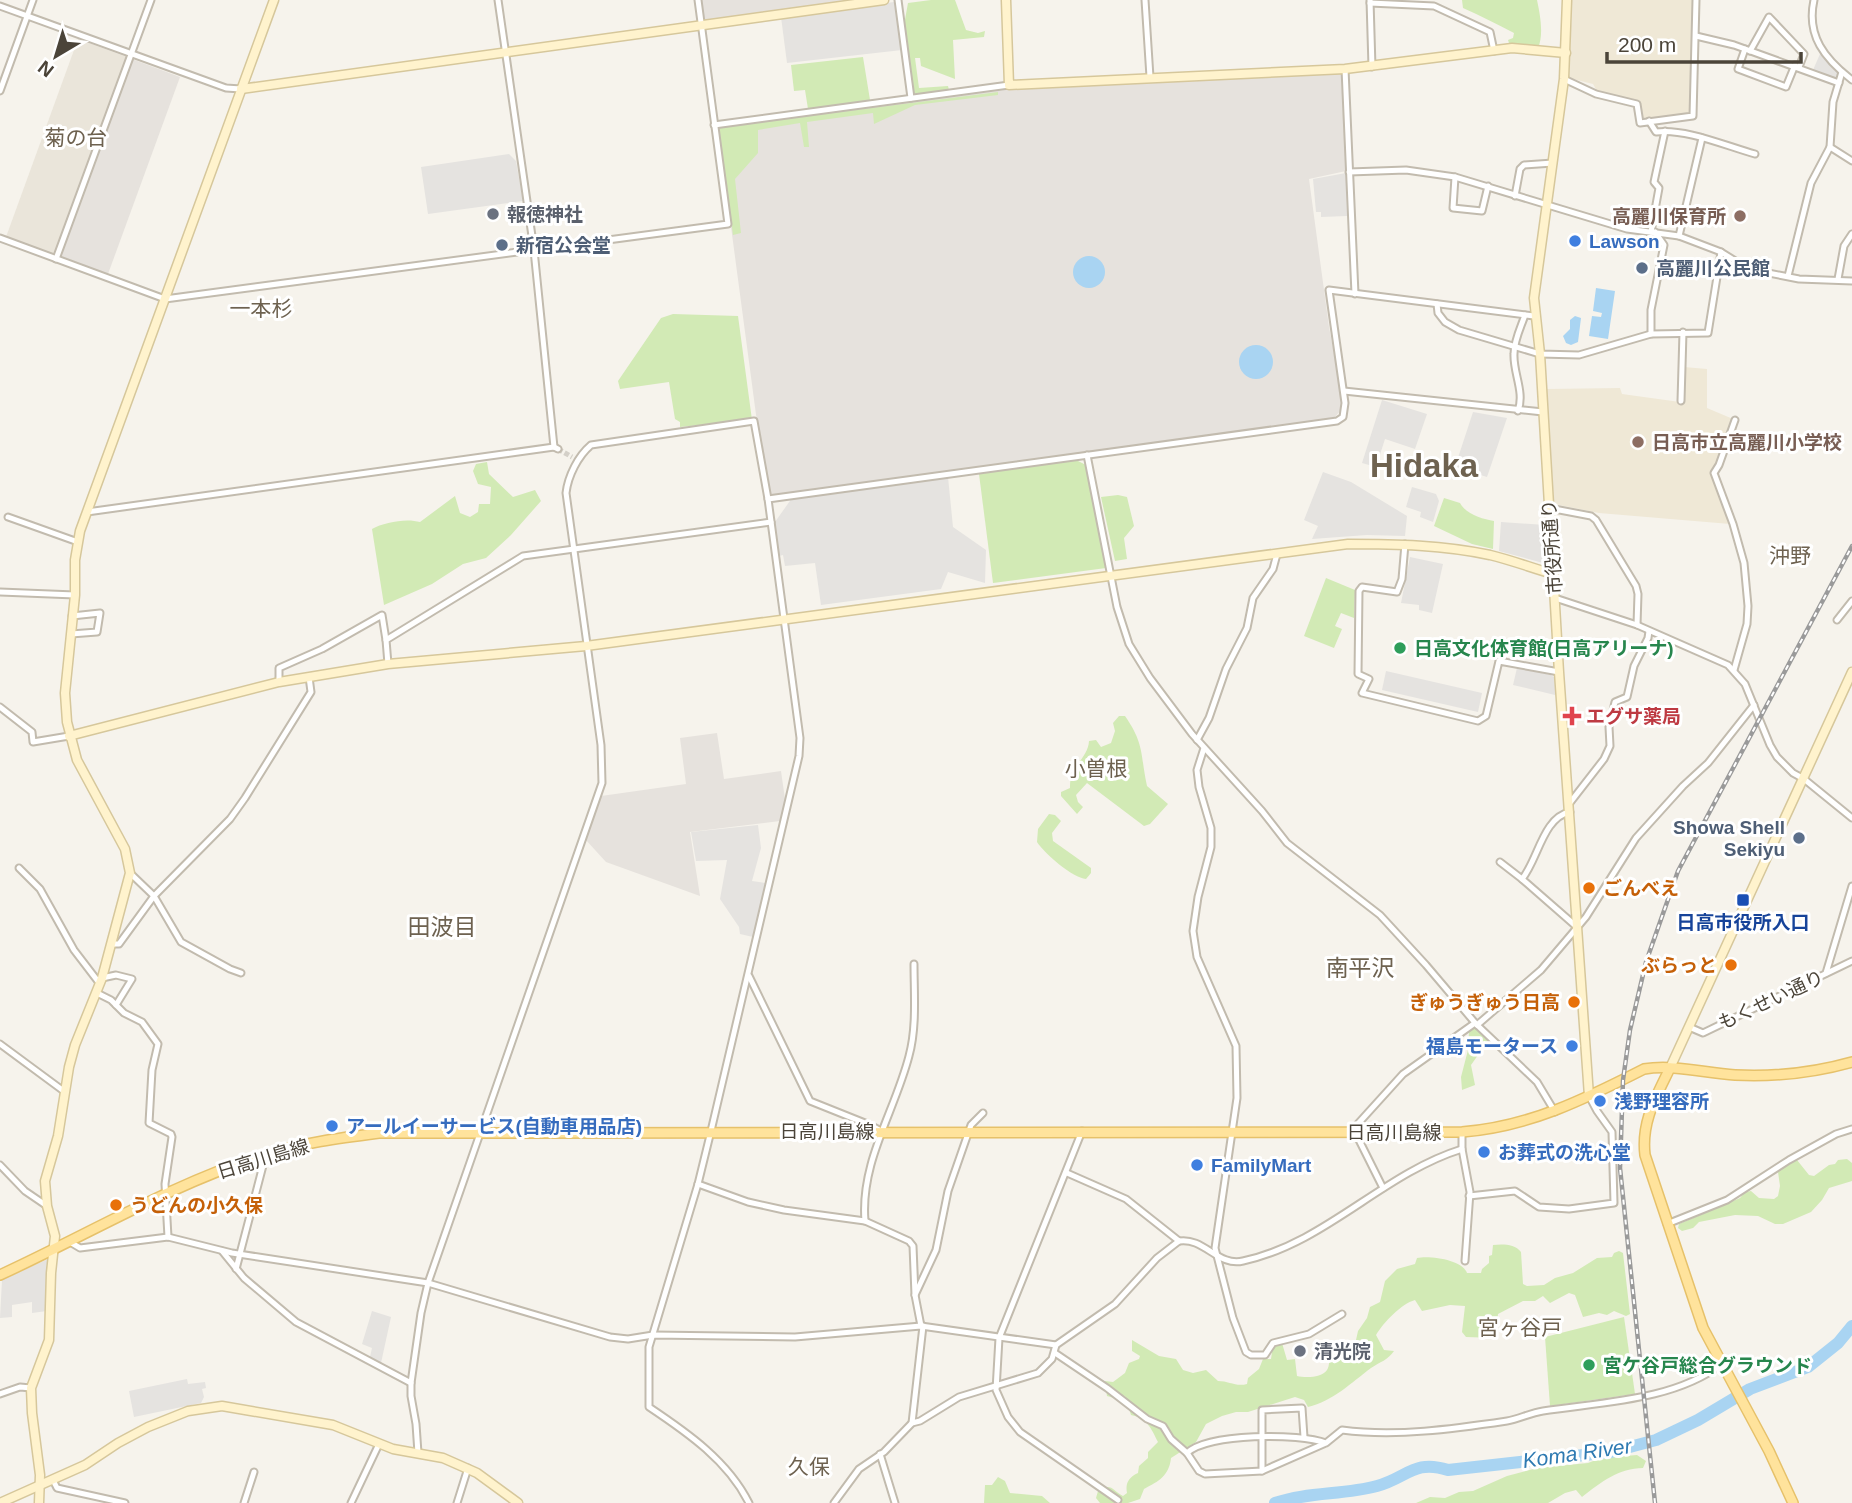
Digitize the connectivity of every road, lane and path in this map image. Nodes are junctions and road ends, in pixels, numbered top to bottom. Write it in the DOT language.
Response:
graph roads {
  1 [pos="33,0"];
  2 [pos="151,0"];
  3 [pos="274,0"];
  4 [pos="498,0"];
  5 [pos="698,0"];
  6 [pos="884,0"];
  7 [pos="898,0"];
  8 [pos="1006,0"];
  9 [pos="1145,0"];
  10 [pos="1567,0"];
  11 [pos="1696,0"];
  12 [pos="1814,0"];
  13 [pos="1370,2"];
  14 [pos="0,6"];
  15 [pos="28,16"];
  16 [pos="701,25"];
  17 [pos="1696,36"];
  18 [pos="1748,50"];
  19 [pos="1494,51"];
  20 [pos="505,52"];
  21 [pos="1566,53"];
  22 [pos="131,55"];
  23 [pos="1797,66"];
  24 [pos="1371,67"];
  25 [pos="1345,69"];
  26 [pos="1842,72"];
  27 [pos="1150,77"];
  28 [pos="1564,79"];
  29 [pos="1852,80"];
  30 [pos="1839,83"];
  31 [pos="1009,85"];
  32 [pos="241,89"];
  33 [pos="0,91"];
  34 [pos="911,98"];
  35 [pos="1649,121"];
  36 [pos="714,125"];
  37 [pos="1665,131"];
  38 [pos="1702,138"];
  39 [pos="1830,147"];
  40 [pos="1755,154"];
  41 [pos="1852,161"];
  42 [pos="1553,163"];
  43 [pos="1349,172"];
  44 [pos="1455,177"];
  45 [pos="1488,186"];
  46 [pos="1515,195"];
  47 [pos="1547,205"];
  48 [pos="1653,232"];
  49 [pos="1852,234"];
  50 [pos="1679,236"];
  51 [pos="0,238"];
  52 [pos="534,250"];
  53 [pos="1721,252"];
  54 [pos="56,259"];
  55 [pos="1788,276"];
  56 [pos="1838,279"];
  57 [pos="1852,281"];
  58 [pos="1355,294"];
  59 [pos="165,299"];
  60 [pos="1437,304"];
  61 [pos="1525,315"];
  62 [pos="1535,316"];
  63 [pos="1683,332"];
  64 [pos="1651,334"];
  65 [pos="1514,345"];
  66 [pos="1540,354"];
  67 [pos="1344,391"];
  68 [pos="1681,401"];
  69 [pos="1518,411"];
  70 [pos="1543,412"];
  71 [pos="1735,420"];
  72 [pos="1087,455"];
  73 [pos="768,499"];
  74 [pos="1549,508"];
  75 [pos="87,512"];
  76 [pos="8,517"];
  77 [pos="771,523"];
  78 [pos="78,542"];
  79 [pos="1405,544"];
  80 [pos="573,549"];
  81 [pos="1277,554"];
  82 [pos="1553,574"];
  83 [pos="1111,576"];
  84 [pos="0,592"];
  85 [pos="75,595"];
  86 [pos="1555,598"];
  87 [pos="1852,601"];
  88 [pos="72,616"];
  89 [pos="783,619"];
  90 [pos="1837,620"];
  91 [pos="1637,625"];
  92 [pos="1649,631"];
  93 [pos="71,634"];
  94 [pos="386,640"];
  95 [pos="586,646"];
  96 [pos="388,664"];
  97 [pos="1734,670"];
  98 [pos="1852,671"];
  99 [pos="1559,672"];
  100 [pos="309,677"];
  101 [pos="279,682"];
  102 [pos="1754,705"];
  103 [pos="0,707"];
  104 [pos="69,736"];
  105 [pos="1198,740"];
  106 [pos="1204,748"];
  107 [pos="1804,779"];
  108 [pos="1569,808"];
  109 [pos="1852,818"];
  110 [pos="1500,862"];
  111 [pos="19,868"];
  112 [pos="130,873"];
  113 [pos="1522,879"];
  114 [pos="1852,886"];
  115 [pos="154,896"];
  116 [pos="1577,927"];
  117 [pos="112,944"];
  118 [pos="1852,961"];
  119 [pos="914,964"];
  120 [pos="241,973"];
  121 [pos="1826,973"];
  122 [pos="748,975"];
  123 [pos="100,985"];
  124 [pos="116,1005"];
  125 [pos="1476,1024"];
  126 [pos="1689,1027"];
  127 [pos="0,1044"];
  128 [pos="1852,1062"];
  129 [pos="1670,1068"];
  130 [pos="65,1092"];
  131 [pos="1589,1096"];
  132 [pos="1555,1112"];
  133 [pos="983,1114"];
  134 [pos="1852,1129"];
  135 [pos="711,1131"];
  136 [pos="881,1131"];
  137 [pos="1083,1131"];
  138 [pos="1232,1131"];
  139 [pos="481,1132"];
  140 [pos="968,1132"];
  141 [pos="1355,1132"];
  142 [pos="1462,1132"];
  143 [pos="1462,1149"];
  144 [pos="266,1154"];
  145 [pos="0,1165"];
  146 [pos="1067,1172"];
  147 [pos="698,1184"];
  148 [pos="1383,1188"];
  149 [pos="166,1195"];
  150 [pos="1469,1196"];
  151 [pos="47,1206"];
  152 [pos="865,1221"];
  153 [pos="1667,1224"];
  154 [pos="167,1237"];
  155 [pos="1179,1241"];
  156 [pos="70,1242"];
  157 [pos="53,1251"];
  158 [pos="222,1251"];
  159 [pos="241,1253"];
  160 [pos="1216,1255"];
  161 [pos="1465,1261"];
  162 [pos="236,1269"];
  163 [pos="0,1275"];
  164 [pos="428,1283"];
  165 [pos="915,1295"];
  166 [pos="1342,1314"];
  167 [pos="922,1326"];
  168 [pos="653,1335"];
  169 [pos="999,1338"];
  170 [pos="1056,1345"];
  171 [pos="1055,1353"];
  172 [pos="1723,1367"];
  173 [pos="411,1383"];
  174 [pos="995,1387"];
  175 [pos="32,1388"];
  176 [pos="0,1394"];
  177 [pos="912,1423"];
  178 [pos="1263,1437"];
  179 [pos="1304,1437"];
  180 [pos="1326,1443"];
  181 [pos="379,1444"];
  182 [pos="418,1453"];
  183 [pos="1187,1453"];
  184 [pos="880,1454"];
  185 [pos="468,1468"];
  186 [pos="1262,1471"];
  187 [pos="254,1472"];
  188 [pos="53,1480"];
  189 [pos="39,1486"];
  190 [pos="506,1499"];
  191 [pos="1118,1500"];
  192 [pos="0,1503"];
  193 [pos="39,1503"];
  194 [pos="125,1503"];
  195 [pos="244,1503"];
  196 [pos="351,1503"];
  197 [pos="457,1503"];
  198 [pos="518,1503"];
  199 [pos="750,1503"];
  200 [pos="834,1503"];
  201 [pos="895,1503"];
  202 [pos="1793,1503"];
  1 -- 15 [label="street"];
  2 -- 22 [label="street"];
  3 -- 32 [label="street"];
  4 -- 20 [label="street"];
  5 -- 16 [label="street"];
  6 -- 16 [label="street"];
  7 -- 34 [label="street"];
  8 -- 31 [label="street"];
  9 -- 27 [label="street"];
  10 -- 21 [label="street, 市役所通り"];
  11 -- 17 [label="street"];
  12 -- 26 [label="street"];
  13 -- 19 [label="street"];
  13 -- 24 [label="street"];
  14 -- 15 [label="street"];
  15 -- 22 [label="street"];
  15 -- 33 [label="street"];
  16 -- 20 [label="street"];
  16 -- 36 [label="street"];
  17 -- 18 [label="street"];
  17 -- 35 [label="street"];
  18 -- 23 [label="street"];
  18 -- 23 [label="street"];
  18 -- 23 [label="street"];
  19 -- 21 [label="street"];
  19 -- 24 [label="street"];
  20 -- 32 [label="street"];
  20 -- 52 [label="street"];
  21 -- 28 [label="street, 市役所通り"];
  22 -- 32 [label="street"];
  22 -- 54 [label="street"];
  23 -- 30 [label="street"];
  24 -- 25 [label="street"];
  25 -- 27 [label="street"];
  25 -- 43 [label="street"];
  26 -- 29 [label="street"];
  26 -- 30 [label="street"];
  27 -- 31 [label="street"];
  28 -- 35 [label="street"];
  28 -- 42 [label="street, 市役所通り"];
  30 -- 39 [label="street"];
  31 -- 34 [label="street"];
  32 -- 59 [label="street"];
  34 -- 36 [label="street"];
  35 -- 37 [label="street"];
  36 -- 52 [label="street"];
  37 -- 38 [label="street"];
  37 -- 48 [label="street"];
  38 -- 40 [label="street"];
  38 -- 50 [label="street"];
  39 -- 41 [label="street"];
  39 -- 55 [label="street"];
  42 -- 46 [label="street"];
  42 -- 47 [label="street, 市役所通り"];
  43 -- 44 [label="street"];
  43 -- 58 [label="street"];
  44 -- 45 [label="street"];
  44 -- 45 [label="street"];
  45 -- 46 [label="street"];
  46 -- 47 [label="street"];
  47 -- 48 [label="street"];
  47 -- 62 [label="street, 市役所通り"];
  48 -- 50 [label="street"];
  48 -- 64 [label="street"];
  49 -- 56 [label="street"];
  50 -- 53 [label="street"];
  51 -- 54 [label="street"];
  52 -- 59 [label="street"];
  52 -- 75 [label="street"];
  53 -- 55 [label="street"];
  53 -- 63 [label="street"];
  54 -- 59 [label="street"];
  55 -- 56 [label="street"];
  56 -- 57 [label="street"];
  58 -- 60 [label="street"];
  58 -- 67 [label="street"];
  59 -- 75 [label="street"];
  60 -- 61 [label="street"];
  60 -- 65 [label="street"];
  61 -- 62 [label="street"];
  61 -- 65 [label="street"];
  62 -- 66 [label="street, 市役所通り"];
  63 -- 64 [label="street"];
  63 -- 68 [label="street"];
  64 -- 66 [label="street"];
  65 -- 66 [label="street"];
  65 -- 69 [label="street"];
  66 -- 70 [label="street, 市役所通り"];
  67 -- 69 [label="street"];
  67 -- 72 [label="street"];
  69 -- 70 [label="street"];
  70 -- 74 [label="street, 市役所通り"];
  71 -- 97 [label="street"];
  72 -- 73 [label="street"];
  72 -- 83 [label="street"];
  73 -- 77 [label="street"];
  73 -- 80 [label="street"];
  74 -- 82 [label="street, 市役所通り"];
  74 -- 91 [label="street"];
  75 -- 78 [label="street"];
  76 -- 78 [label="street"];
  77 -- 80 [label="street"];
  77 -- 89 [label="street"];
  78 -- 85 [label="street"];
  79 -- 81 [label="street"];
  79 -- 82 [label="street"];
  79 -- 99 [label="street"];
  80 -- 94 [label="street"];
  80 -- 95 [label="street"];
  81 -- 83 [label="street"];
  81 -- 105 [label="street"];
  82 -- 86 [label="street, 市役所通り"];
  83 -- 89 [label="street"];
  83 -- 105 [label="street"];
  84 -- 85 [label="street"];
  85 -- 88 [label="street"];
  86 -- 91 [label="street"];
  86 -- 99 [label="street, 市役所通り"];
  87 -- 90 [label="street"];
  88 -- 93 [label="street"];
  88 -- 93 [label="street"];
  89 -- 95 [label="street"];
  89 -- 122 [label="street"];
  91 -- 92 [label="street"];
  92 -- 97 [label="street"];
  92 -- 108 [label="street"];
  93 -- 104 [label="street"];
  94 -- 96 [label="street"];
  94 -- 101 [label="street"];
  95 -- 96 [label="street"];
  95 -- 139 [label="street"];
  96 -- 100 [label="street"];
  97 -- 102 [label="street"];
  98 -- 107 [label="street"];
  99 -- 108 [label="street, 市役所通り"];
  100 -- 101 [label="street"];
  100 -- 115 [label="street"];
  101 -- 104 [label="street"];
  102 -- 107 [label="street"];
  102 -- 116 [label="street"];
  103 -- 104 [label="street"];
  104 -- 112 [label="street"];
  105 -- 106 [label="street"];
  106 -- 125 [label="street"];
  106 -- 138 [label="street"];
  107 -- 109 [label="street"];
  107 -- 126 [label="street"];
  108 -- 113 [label="street"];
  108 -- 116 [label="street, 市役所通り"];
  110 -- 113 [label="street"];
  111 -- 123 [label="street"];
  112 -- 115 [label="street"];
  112 -- 117 [label="street"];
  113 -- 116 [label="street"];
  114 -- 121 [label="street"];
  115 -- 117 [label="street"];
  115 -- 120 [label="street"];
  116 -- 125 [label="street"];
  116 -- 131 [label="street, 市役所通り"];
  117 -- 123 [label="street"];
  118 -- 121 [label="street, もくせい通り"];
  119 -- 136 [label="street"];
  121 -- 126 [label="street, もくせい通り"];
  122 -- 135 [label="street"];
  122 -- 136 [label="street"];
  123 -- 124 [label="street"];
  123 -- 124 [label="street"];
  123 -- 130 [label="street"];
  124 -- 149 [label="street"];
  125 -- 132 [label="street"];
  125 -- 141 [label="street"];
  126 -- 129 [label="street"];
  127 -- 130 [label="street"];
  128 -- 129 [label="main road, 日高川島線"];
  129 -- 131 [label="main road, 日高川島線"];
  129 -- 153 [label="main road"];
  130 -- 151 [label="street"];
  131 -- 132 [label="main road, 日高川島線"];
  131 -- 150 [label="street"];
  132 -- 142 [label="main road, 日高川島線"];
  133 -- 140 [label="street"];
  134 -- 153 [label="street"];
  135 -- 136 [label="main road, 日高川島線"];
  135 -- 139 [label="main road, 日高川島線"];
  135 -- 147 [label="street"];
  136 -- 140 [label="main road, 日高川島線"];
  136 -- 152 [label="street"];
  137 -- 138 [label="main road, 日高川島線"];
  137 -- 140 [label="main road, 日高川島線"];
  137 -- 146 [label="street"];
  138 -- 141 [label="main road, 日高川島線"];
  138 -- 160 [label="street"];
  139 -- 144 [label="main road, 日高川島線"];
  139 -- 164 [label="street"];
  140 -- 165 [label="street"];
  141 -- 142 [label="main road, 日高川島線"];
  141 -- 148 [label="street"];
  142 -- 143 [label="street"];
  143 -- 148 [label="street"];
  143 -- 150 [label="street"];
  144 -- 149 [label="main road, 日高川島線"];
  144 -- 159 [label="street"];
  145 -- 151 [label="street"];
  146 -- 155 [label="street"];
  146 -- 169 [label="street"];
  147 -- 152 [label="street"];
  147 -- 168 [label="street"];
  148 -- 160 [label="street"];
  149 -- 154 [label="street"];
  149 -- 156 [label="main road, 日高川島線"];
  150 -- 161 [label="street"];
  151 -- 157 [label="street"];
  152 -- 165 [label="street"];
  153 -- 172 [label="main road"];
  154 -- 156 [label="street"];
  154 -- 158 [label="street"];
  155 -- 160 [label="street"];
  155 -- 170 [label="street"];
  156 -- 157 [label="main road, 日高川島線"];
  157 -- 163 [label="main road, 日高川島線"];
  157 -- 175 [label="street"];
  158 -- 159 [label="street"];
  158 -- 162 [label="street"];
  159 -- 162 [label="street"];
  159 -- 164 [label="street"];
  160 -- 166 [label="street"];
  162 -- 173 [label="street"];
  164 -- 168 [label="street"];
  164 -- 173 [label="street"];
  165 -- 167 [label="street"];
  167 -- 168 [label="street"];
  167 -- 169 [label="street"];
  167 -- 177 [label="street"];
  168 -- 199 [label="street"];
  169 -- 170 [label="street"];
  169 -- 174 [label="street"];
  170 -- 171 [label="street"];
  171 -- 174 [label="street"];
  171 -- 183 [label="street"];
  172 -- 180 [label="street"];
  172 -- 202 [label="main road"];
  173 -- 182 [label="street"];
  174 -- 177 [label="street"];
  174 -- 191 [label="street"];
  175 -- 176 [label="street"];
  175 -- 189 [label="street"];
  177 -- 184 [label="street"];
  178 -- 179 [label="street"];
  178 -- 179 [label="street"];
  178 -- 183 [label="street"];
  178 -- 186 [label="street"];
  179 -- 180 [label="street"];
  180 -- 186 [label="street"];
  181 -- 182 [label="street"];
  181 -- 188 [label="street"];
  181 -- 196 [label="street"];
  182 -- 185 [label="street"];
  183 -- 186 [label="street"];
  184 -- 200 [label="street"];
  184 -- 201 [label="street"];
  185 -- 190 [label="street"];
  185 -- 197 [label="street"];
  187 -- 195 [label="street"];
  188 -- 189 [label="street"];
  188 -- 194 [label="street"];
  189 -- 192 [label="street"];
  189 -- 193 [label="street"];
  190 -- 198 [label="street"];
}
